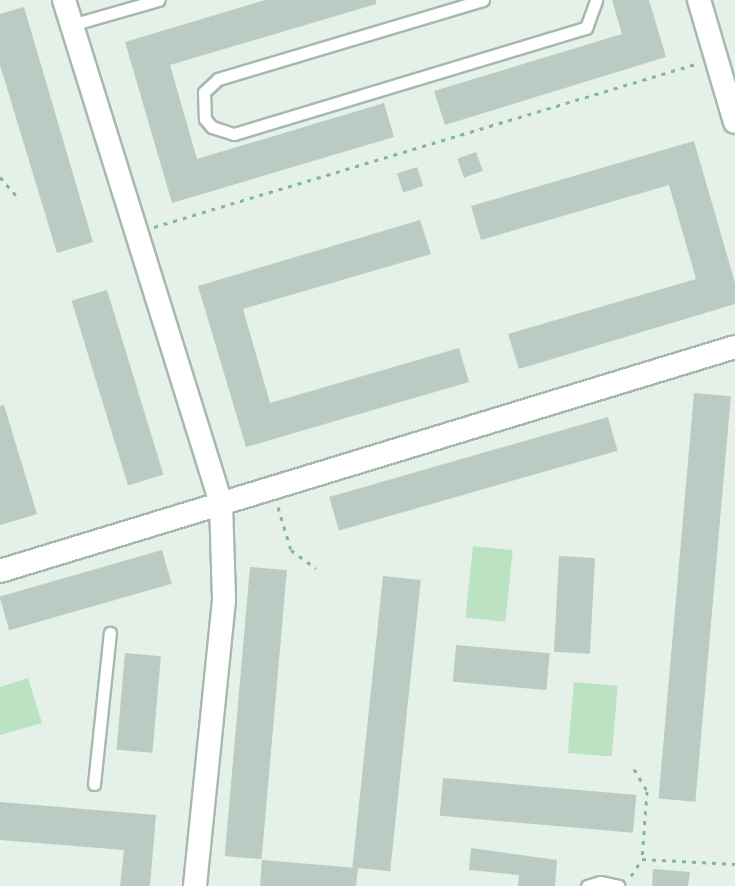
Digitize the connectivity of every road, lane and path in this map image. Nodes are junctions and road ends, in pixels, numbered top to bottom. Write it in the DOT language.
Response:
graph roads {
  1 [pos="64,0"];
  2 [pos="159,0"];
  3 [pos="483,0"];
  4 [pos="596,0"];
  5 [pos="699,0"];
  6 [pos="71,25"];
  7 [pos="715,58"];
  8 [pos="735,122"];
  9 [pos="0,177"];
  10 [pos="18,198"];
  11 [pos="135,233"];
  12 [pos="735,347"];
  13 [pos="273,488"];
  14 [pos="221,503"];
  15 [pos="316,568"];
  16 [pos="0,571"];
  17 [pos="110,633"];
  18 [pos="634,769"];
  19 [pos="94,784"];
  20 [pos="642,859"];
  21 [pos="735,864"];
  22 [pos="195,886"];
  23 [pos="587,886"];
  24 [pos="619,886"];
  25 [pos="625,886"];
  1 -- 6 [label="street"];
  2 -- 6 [label="lane"];
  3 -- 4 [label="lane"];
  5 -- 7 [label="street"];
  6 -- 11 [label="street"];
  7 -- 8 [label="street"];
  7 -- 11 [label="path"];
  9 -- 10 [label="path"];
  11 -- 14 [label="street"];
  12 -- 13 [label="street"];
  13 -- 14 [label="street"];
  13 -- 15 [label="path"];
  14 -- 16 [label="street"];
  14 -- 22 [label="street"];
  17 -- 19 [label="lane"];
  18 -- 20 [label="path"];
  20 -- 21 [label="path"];
  20 -- 25 [label="path"];
  23 -- 24 [label="lane"];
}
